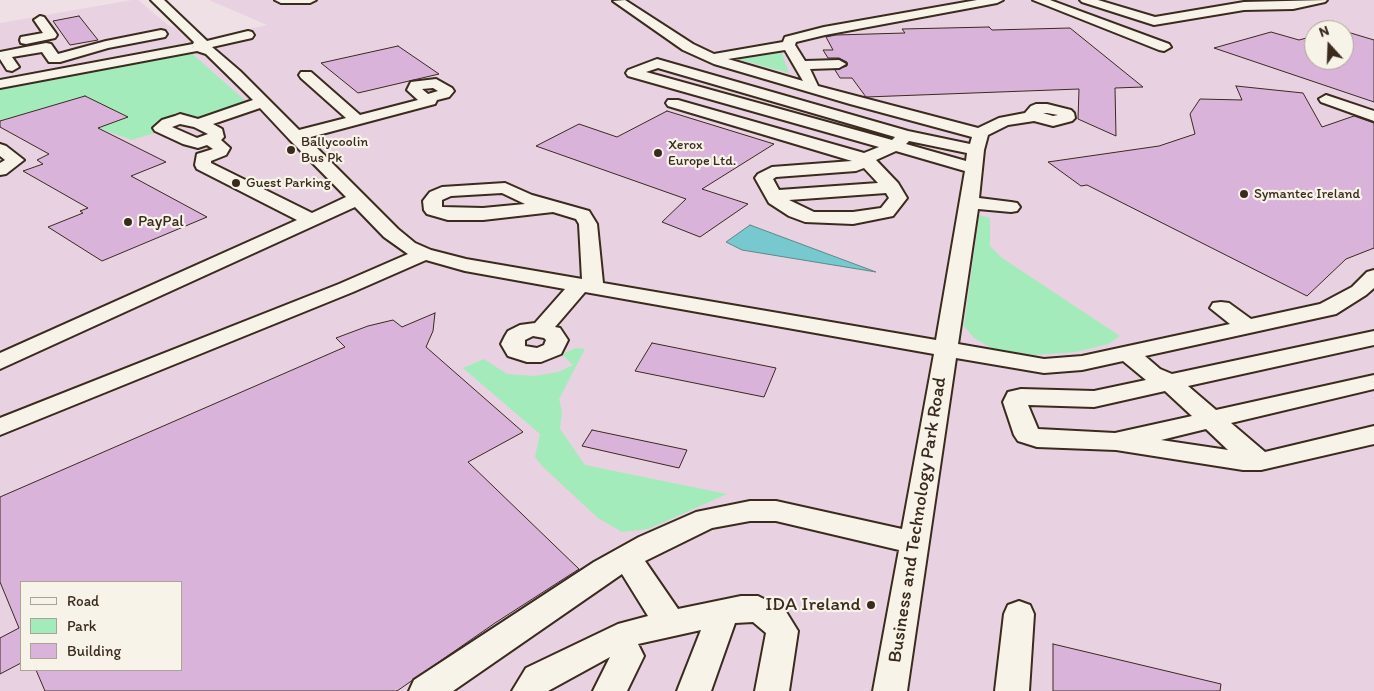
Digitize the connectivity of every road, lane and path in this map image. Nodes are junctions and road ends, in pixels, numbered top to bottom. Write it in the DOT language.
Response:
graph roads {
  1 [pos="157,0"];
  2 [pos="281,0"];
  3 [pos="310,0"];
  4 [pos="996,0"];
  5 [pos="1038,0"];
  6 [pos="1086,0"];
  7 [pos="1321,0"];
  8 [pos="618,1"];
  9 [pos="40,20"];
  10 [pos="1154,21"];
  11 [pos="1129,33"];
  12 [pos="161,34"];
  13 [pos="248,35"];
  14 [pos="0,45"];
  15 [pos="789,46"];
  16 [pos="197,47"];
  17 [pos="1164,47"];
  18 [pos="720,61"];
  19 [pos="839,64"];
  20 [pos="800,65"];
  21 [pos="6,68"];
  22 [pos="306,75"];
  23 [pos="719,80"];
  24 [pos="0,84"];
  25 [pos="808,87"];
  26 [pos="699,91"];
  27 [pos="426,99"];
  28 [pos="1326,99"];
  29 [pos="262,102"];
  30 [pos="1035,116"];
  31 [pos="1374,116"];
  32 [pos="357,120"];
  33 [pos="199,124"];
  34 [pos="295,136"];
  35 [pos="210,140"];
  36 [pos="900,140"];
  37 [pos="0,149"];
  38 [pos="977,151"];
  39 [pos="865,159"];
  40 [pos="0,170"];
  41 [pos="892,187"];
  42 [pos="774,196"];
  43 [pos="357,199"];
  44 [pos="970,203"];
  45 [pos="554,207"];
  46 [pos="1012,207"];
  47 [pos="310,219"];
  48 [pos="424,254"];
  49 [pos="1374,276"];
  50 [pos="587,286"];
  51 [pos="1221,308"];
  52 [pos="1249,328"];
  53 [pos="541,329"];
  54 [pos="1374,338"];
  55 [pos="945,350"];
  56 [pos="1136,352"];
  57 [pos="0,362"];
  58 [pos="1169,382"];
  59 [pos="1374,382"];
  60 [pos="1212,420"];
  61 [pos="0,427"];
  62 [pos="1374,435"];
  63 [pos="1115,442"];
  64 [pos="1261,461"];
  65 [pos="914,543"];
  66 [pos="627,558"];
  67 [pos="724,612"];
  68 [pos="1019,614"];
  69 [pos="669,622"];
  70 [pos="618,638"];
  71 [pos="426,691"];
  72 [pos="529,691"];
  73 [pos="610,691"];
  74 [pos="694,691"];
  75 [pos="772,691"];
  76 [pos="890,691"];
  77 [pos="1012,691"];
  1 -- 16 [label="street"];
  2 -- 3 [label="street"];
  4 -- 15 [label="street"];
  5 -- 11 [label="street"];
  6 -- 10 [label="street"];
  7 -- 10 [label="street"];
  8 -- 18 [label="street"];
  9 -- 14 [label="street"];
  10 -- 11 [label="street"];
  11 -- 17 [label="street"];
  12 -- 21 [label="street"];
  13 -- 16 [label="street"];
  15 -- 18 [label="street"];
  15 -- 20 [label="street"];
  16 -- 24 [label="street"];
  16 -- 29 [label="street"];
  18 -- 25 [label="street"];
  19 -- 20 [label="street"];
  20 -- 25 [label="street"];
  22 -- 32 [label="street"];
  23 -- 26 [label="street"];
  23 -- 26 [label="street"];
  23 -- 36 [label="street"];
  25 -- 38 [label="street"];
  26 -- 36 [label="street"];
  26 -- 39 [label="street"];
  27 -- 32 [label="street"];
  28 -- 31 [label="street"];
  29 -- 33 [label="street"];
  29 -- 34 [label="street"];
  30 -- 38 [label="street"];
  32 -- 34 [label="street"];
  33 -- 35 [label="street"];
  33 -- 35 [label="street"];
  34 -- 43 [label="street"];
  35 -- 47 [label="street"];
  36 -- 38 [label="street"];
  36 -- 39 [label="street"];
  37 -- 40 [label="street"];
  38 -- 44 [label="street, Business and Technology Park Road"];
  39 -- 41 [label="street"];
  39 -- 42 [label="street"];
  41 -- 42 [label="street"];
  41 -- 42 [label="street"];
  43 -- 47 [label="street"];
  43 -- 48 [label="street"];
  44 -- 46 [label="street"];
  44 -- 55 [label="street, Business and Technology Park Road"];
  45 -- 45 [label="street"];
  45 -- 50 [label="street"];
  47 -- 57 [label="street"];
  48 -- 50 [label="street"];
  48 -- 61 [label="street"];
  49 -- 52 [label="street"];
  50 -- 53 [label="street"];
  50 -- 55 [label="street"];
  51 -- 52 [label="street"];
  52 -- 56 [label="street"];
  54 -- 58 [label="street"];
  55 -- 56 [label="street"];
  55 -- 65 [label="street, Business and Technology Park Road"];
  56 -- 58 [label="street"];
  58 -- 60 [label="street"];
  58 -- 63 [label="street"];
  59 -- 60 [label="street"];
  60 -- 63 [label="street"];
  60 -- 64 [label="street"];
  62 -- 64 [label="street"];
  63 -- 64 [label="street"];
  65 -- 66 [label="street"];
  65 -- 76 [label="street, Business and Technology Park Road"];
  66 -- 69 [label="street"];
  66 -- 71 [label="street"];
  67 -- 69 [label="street"];
  67 -- 74 [label="street"];
  67 -- 75 [label="street"];
  68 -- 77 [label="street"];
  69 -- 70 [label="street"];
  70 -- 72 [label="street"];
  70 -- 73 [label="street"];
}
